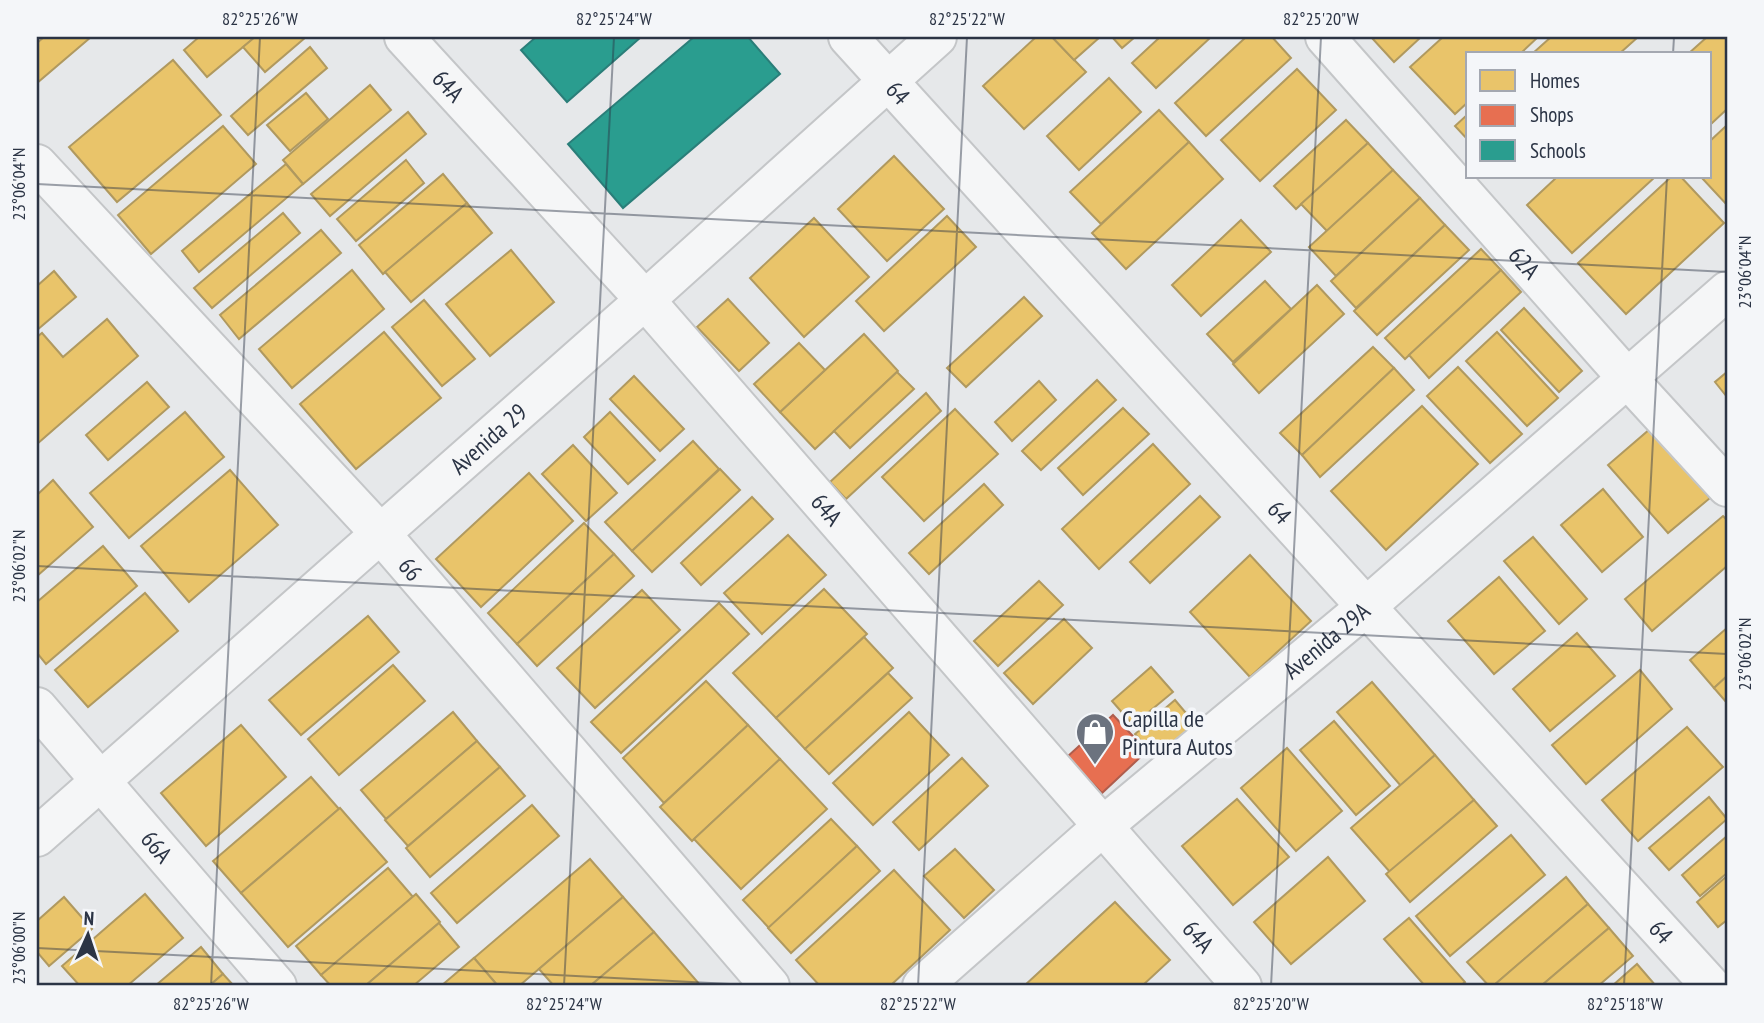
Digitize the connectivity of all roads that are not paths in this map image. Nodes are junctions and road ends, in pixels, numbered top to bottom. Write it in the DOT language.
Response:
graph roads {
  1 [pos="404,37"];
  2 [pos="848,37"];
  3 [pos="937,37"];
  4 [pos="1325,37"];
  5 [pos="888,81"];
  6 [pos="37,164"];
  7 [pos="1727,290"];
  8 [pos="645,300"];
  9 [pos="1628,378"];
  10 [pos="1727,487"];
  11 [pos="380,533"];
  12 [pos="1367,606"];
  13 [pos="37,707"];
  14 [pos="101,780"];
  15 [pos="1103,826"];
  16 [pos="37,837"];
  17 [pos="277,986"];
  18 [pos="769,986"];
  19 [pos="922,986"];
  20 [pos="1242,986"];
  21 [pos="1711,986"];
  1 -- 8 [label="street, 64A"];
  2 -- 5 [label="street, 64"];
  3 -- 5 [label="street, Avenida 29"];
  4 -- 9 [label="street, 62A"];
  5 -- 8 [label="street, Avenida 29"];
  5 -- 12 [label="street, 64"];
  6 -- 11 [label="street, 66"];
  7 -- 9 [label="street, Avenida 29A"];
  8 -- 11 [label="street, Avenida 29"];
  8 -- 15 [label="street, 64A"];
  9 -- 10 [label="street, 62A"];
  9 -- 12 [label="street, Avenida 29A"];
  11 -- 14 [label="street, Avenida 29"];
  11 -- 18 [label="street, 66"];
  12 -- 15 [label="street, Avenida 29A"];
  12 -- 21 [label="street, 64"];
  13 -- 14 [label="street, 66A"];
  14 -- 16 [label="street, Avenida 29"];
  14 -- 17 [label="street, 66A"];
  15 -- 19 [label="street, Avenida 29A"];
  15 -- 20 [label="street, 64A"];
}
